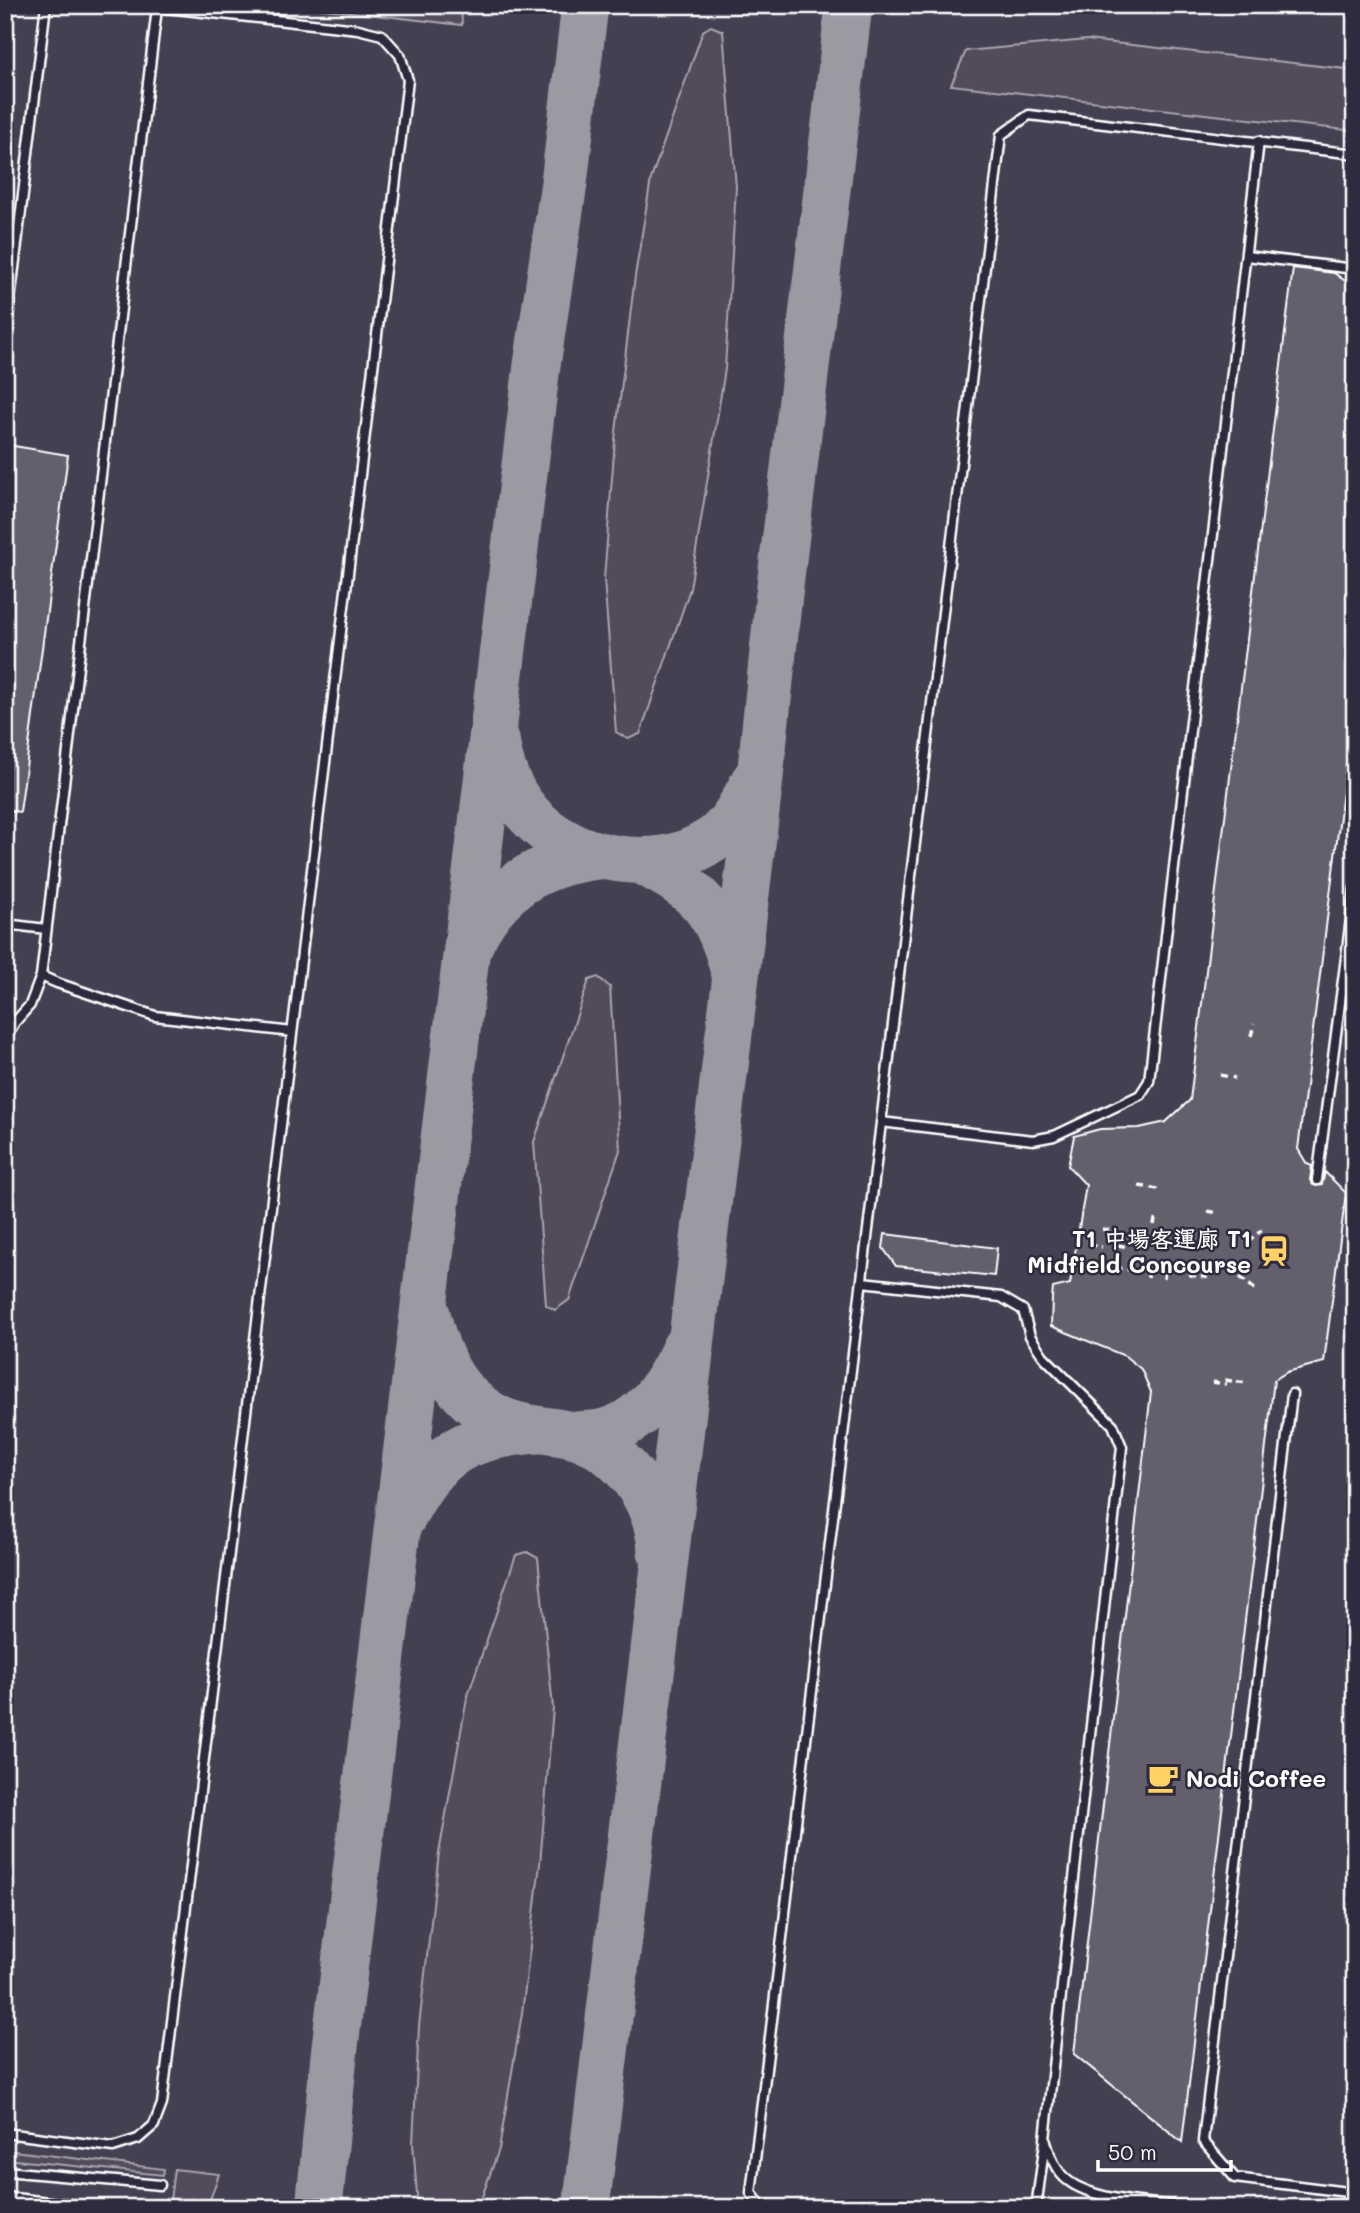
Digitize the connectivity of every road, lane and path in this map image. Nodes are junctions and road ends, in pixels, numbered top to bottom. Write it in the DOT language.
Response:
graph roads {
  1 [pos="46,5"];
  2 [pos="139,5"];
  3 [pos="157,8"];
  4 [pos="1259,141"];
  5 [pos="1355,154"];
  6 [pos="1246,256"];
  7 [pos="1355,268"];
  8 [pos="5,342"];
  9 [pos="1355,888"];
  10 [pos="5,924"];
  11 [pos="47,929"];
  12 [pos="41,976"];
  13 [pos="1254,1024"];
  14 [pos="292,1032"];
  15 [pos="1251,1036"];
  16 [pos="5,1040"];
  17 [pos="1220,1075"];
  18 [pos="1235,1078"];
  19 [pos="881,1122"];
  20 [pos="1317,1180"];
  21 [pos="1139,1186"];
  22 [pos="1158,1189"];
  23 [pos="1209,1211"];
  24 [pos="1219,1213"];
  25 [pos="1156,1214"];
  26 [pos="1154,1225"];
  27 [pos="1102,1228"];
  28 [pos="1109,1230"];
  29 [pos="1262,1230"];
  30 [pos="1248,1241"];
  31 [pos="1089,1245"];
  32 [pos="1118,1245"];
  33 [pos="1102,1247"];
  34 [pos="1128,1247"];
  35 [pos="1149,1266"];
  36 [pos="1115,1267"];
  37 [pos="1166,1269"];
  38 [pos="1136,1270"];
  39 [pos="1189,1275"];
  40 [pos="1240,1276"];
  41 [pos="1148,1278"];
  42 [pos="1211,1278"];
  43 [pos="1164,1279"];
  44 [pos="862,1282"];
  45 [pos="1257,1291"];
  46 [pos="1212,1382"];
  47 [pos="1247,1383"];
  48 [pos="1292,1394"];
  49 [pos="5,2133"];
  50 [pos="1045,2139"];
  51 [pos="5,2171"];
  52 [pos="160,2185"];
  53 [pos="1355,2193"];
  54 [pos="5,2197"];
  55 [pos="102,2208"];
  56 [pos="763,2208"];
  57 [pos="1036,2208"];
  58 [pos="1201,2208"];
  1 -- 8 [label="lane"];
  2 -- 3 [label="lane"];
  3 -- 11 [label="lane"];
  3 -- 14 [label="lane"];
  4 -- 5 [label="lane"];
  4 -- 6 [label="lane"];
  4 -- 19 [label="lane"];
  6 -- 7 [label="lane"];
  6 -- 19 [label="lane"];
  9 -- 20 [label="lane"];
  10 -- 11 [label="lane"];
  11 -- 12 [label="lane"];
  12 -- 14 [label="lane"];
  12 -- 16 [label="lane"];
  13 -- 15 [label="path"];
  14 -- 49 [label="lane"];
  17 -- 18 [label="path"];
  19 -- 44 [label="lane"];
  21 -- 22 [label="path"];
  23 -- 24 [label="path"];
  25 -- 26 [label="path"];
  27 -- 28 [label="path"];
  29 -- 30 [label="path"];
  31 -- 33 [label="path"];
  32 -- 34 [label="path"];
  35 -- 41 [label="path"];
  36 -- 38 [label="path"];
  37 -- 43 [label="path"];
  39 -- 42 [label="path"];
  40 -- 45 [label="path"];
  44 -- 50 [label="lane"];
  44 -- 56 [label="lane"];
  46 -- 47 [label="path"];
  48 -- 53 [label="lane"];
  50 -- 57 [label="lane"];
  50 -- 58 [label="lane"];
  51 -- 52 [label="lane"];
  54 -- 55 [label="lane"];
}
